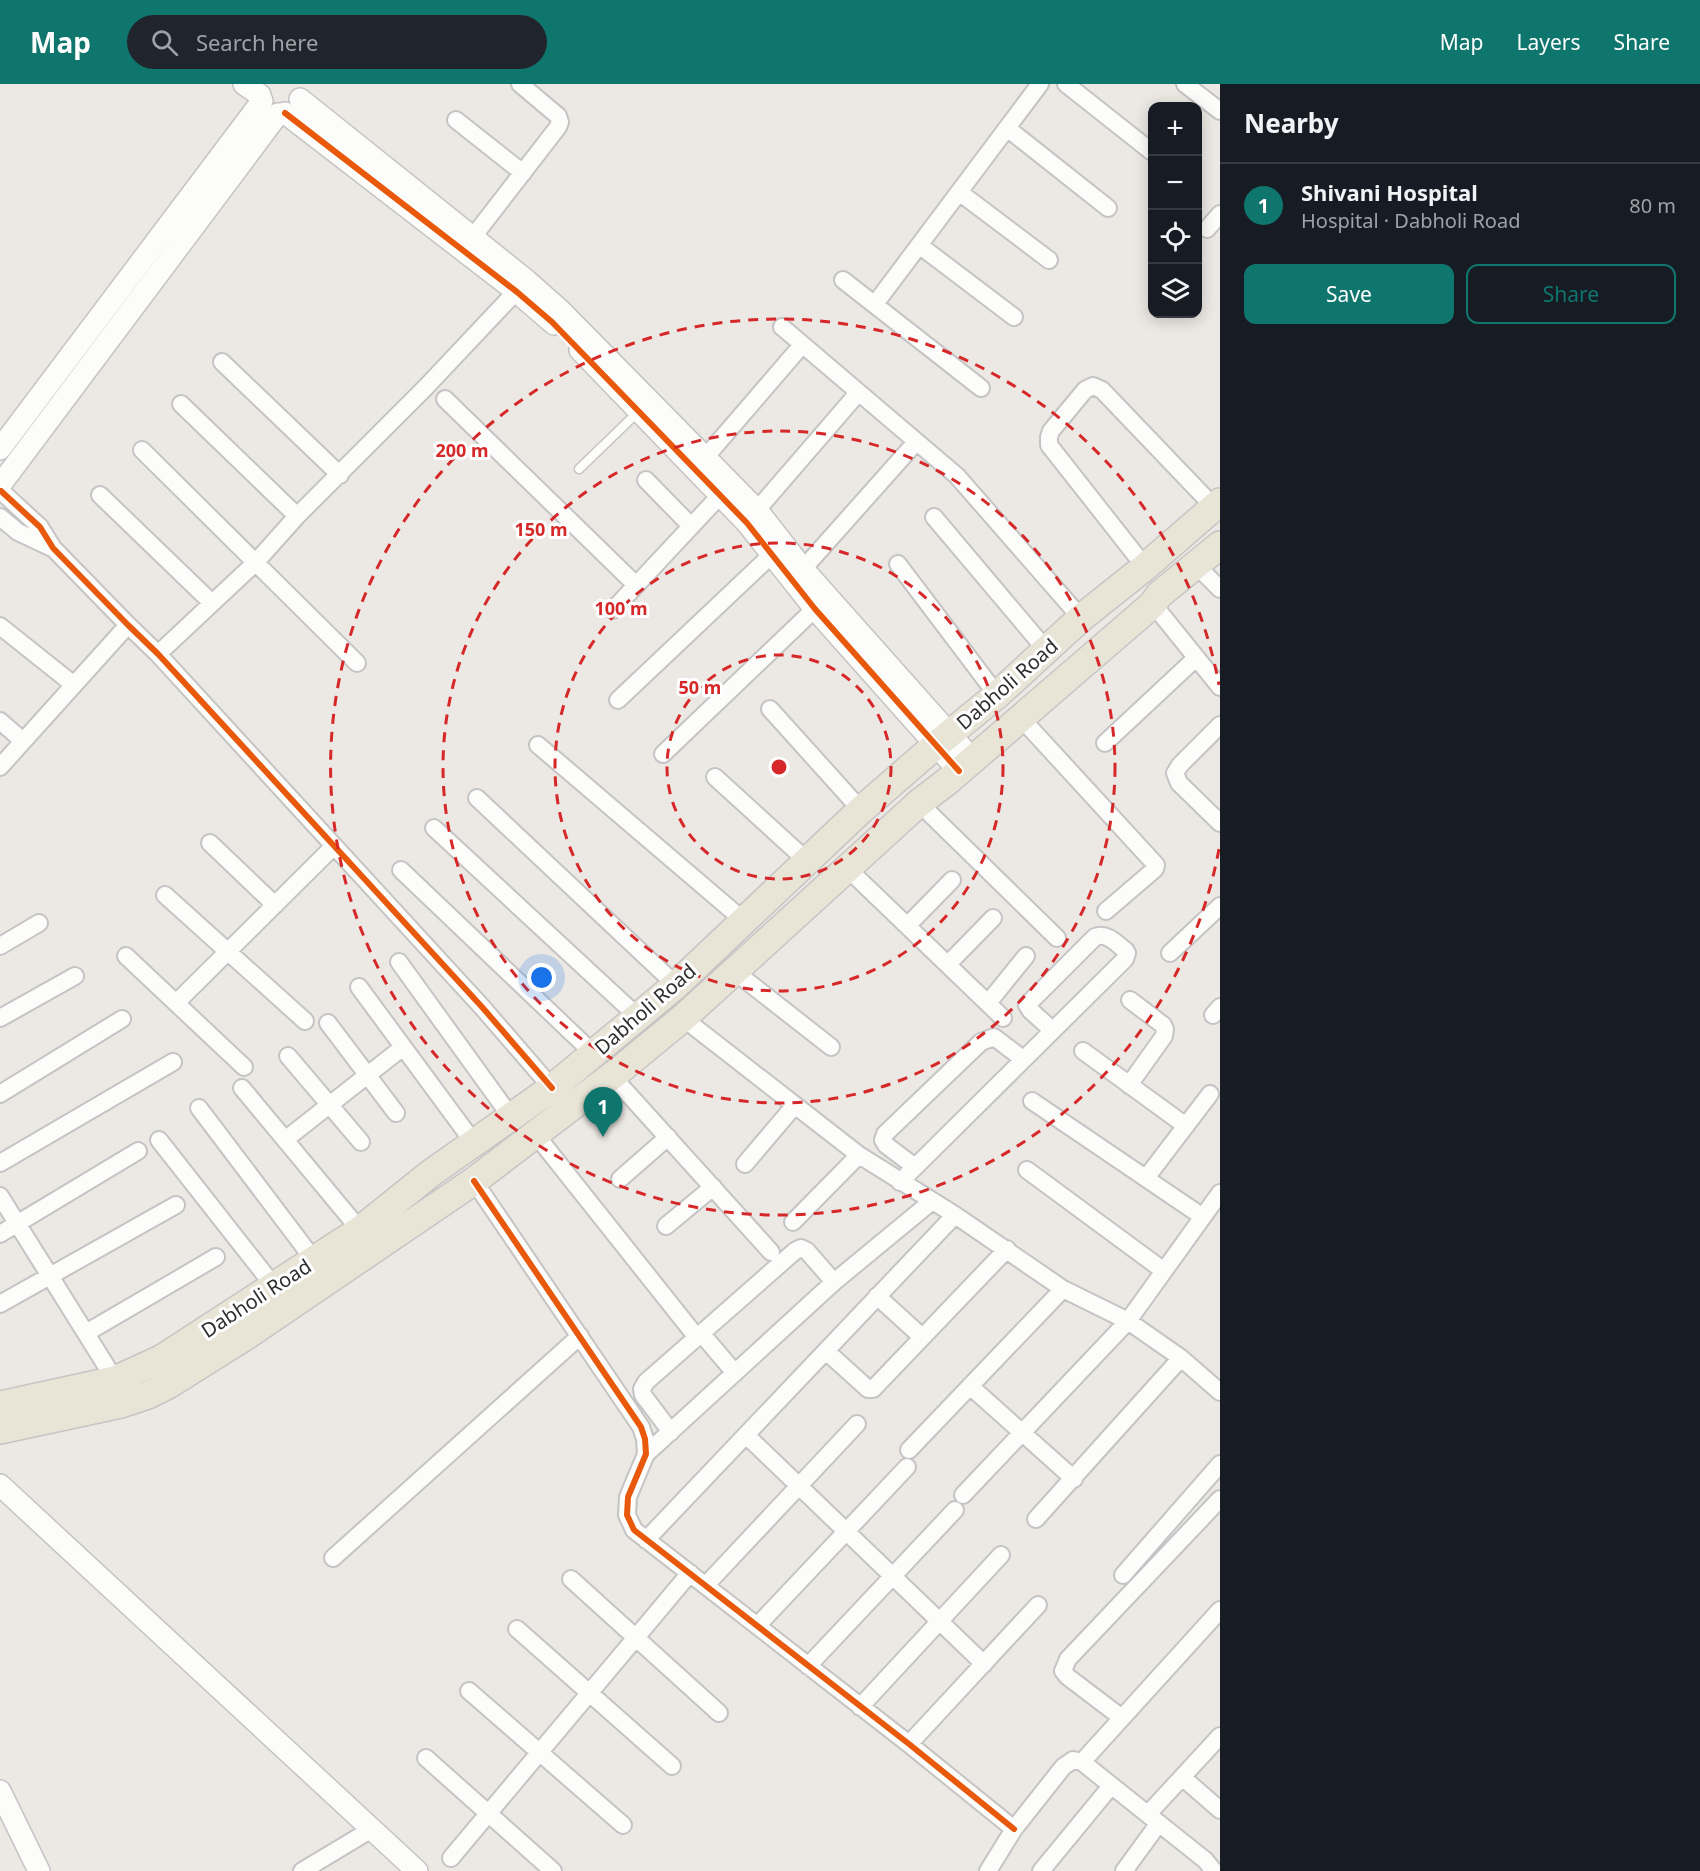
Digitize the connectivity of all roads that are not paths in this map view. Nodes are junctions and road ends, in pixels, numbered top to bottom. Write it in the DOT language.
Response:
graph roads {
  1 [pos="520,84"];
  2 [pos="1040,84"];
  3 [pos="1066,84"];
  4 [pos="1185,84"];
  5 [pos="279,95"];
  6 [pos="1220,111"];
  7 [pos="456,120"];
  8 [pos="1007,128"];
  9 [pos="1148,149"];
  10 [pos="522,173"];
  11 [pos="959,192"];
  12 [pos="1108,208"];
  13 [pos="1220,214"];
  14 [pos="1207,229"];
  15 [pos="468,244"];
  16 [pos="919,245"];
  17 [pos="1049,260"];
  18 [pos="843,280"];
  19 [pos="521,286"];
  20 [pos="875,304"];
  21 [pos="1014,317"];
  22 [pos="782,327"];
  23 [pos="802,345"];
  24 [pos="222,362"];
  25 [pos="981,388"];
  26 [pos="858,393"];
  27 [pos="445,399"];
  28 [pos="181,404"];
  29 [pos="643,406"];
  30 [pos="916,442"];
  31 [pos="0,449"];
  32 [pos="142,450"];
  33 [pos="700,464"];
  34 [pos="579,469"];
  35 [pos="340,475"];
  36 [pos="646,480"];
  37 [pos="1,489"];
  38 [pos="725,490"];
  39 [pos="100,495"];
  40 [pos="1217,505"];
  41 [pos="757,510"];
  42 [pos="297,516"];
  43 [pos="0,517"];
  44 [pos="934,517"];
  45 [pos="691,526"];
  46 [pos="1220,545"];
  47 [pos="53,548"];
  48 [pos="778,550"];
  49 [pos="256,562"];
  50 [pos="898,564"];
  51 [pos="1196,565"];
  52 [pos="1145,567"];
  53 [pos="803,569"];
  54 [pos="636,585"];
  55 [pos="1220,590"];
  56 [pos="212,603"];
  57 [pos="822,603"];
  58 [pos="1153,604"];
  59 [pos="613,610"];
  60 [pos="1081,618"];
  61 [pos="128,625"];
  62 [pos="0,626"];
  63 [pos="1047,651"];
  64 [pos="159,654"];
  65 [pos="1196,658"];
  66 [pos="357,663"];
  67 [pos="74,685"];
  68 [pos="1220,687"];
  69 [pos="997,695"];
  70 [pos="618,700"];
  71 [pos="770,709"];
  72 [pos="1021,718"];
  73 [pos="0,721"];
  74 [pos="1220,725"];
  75 [pos="943,739"];
  76 [pos="23,741"];
  77 [pos="1105,742"];
  78 [pos="538,745"];
  79 [pos="663,754"];
  80 [pos="965,765"];
  81 [pos="0,767"];
  82 [pos="716,777"];
  83 [pos="477,798"];
  84 [pos="920,803"];
  85 [pos="861,810"];
  86 [pos="1220,823"];
  87 [pos="434,828"];
  88 [pos="210,843"];
  89 [pos="334,846"];
  90 [pos="806,860"];
  91 [pos="848,868"];
  92 [pos="401,870"];
  93 [pos="952,880"];
  94 [pos="165,895"];
  95 [pos="275,905"];
  96 [pos="1220,906"];
  97 [pos="1106,911"];
  98 [pos="993,918"];
  99 [pos="743,920"];
  100 [pos="39,923"];
  101 [pos="908,925"];
  102 [pos="1057,938"];
  103 [pos="0,946"];
  104 [pos="228,951"];
  105 [pos="1170,953"];
  106 [pos="126,956"];
  107 [pos="1026,956"];
  108 [pos="399,962"];
  109 [pos="948,964"];
  110 [pos="734,971"];
  111 [pos="75,976"];
  112 [pos="676,985"];
  113 [pos="359,987"];
  114 [pos="1130,1000"];
  115 [pos="176,1003"];
  116 [pos="988,1003"];
  117 [pos="637,1016"];
  118 [pos="683,1017"];
  119 [pos="0,1018"];
  120 [pos="1004,1018"];
  121 [pos="122,1019"];
  122 [pos="305,1021"];
  123 [pos="328,1023"];
  124 [pos="1052,1030"];
  125 [pos="831,1047"];
  126 [pos="402,1048"];
  127 [pos="1083,1051"];
  128 [pos="594,1054"];
  129 [pos="288,1056"];
  130 [pos="1023,1059"];
  131 [pos="173,1062"];
  132 [pos="244,1067"];
  133 [pos="369,1075"];
  134 [pos="612,1076"];
  135 [pos="1129,1084"];
  136 [pos="242,1088"];
  137 [pos="552,1088"];
  138 [pos="0,1094"];
  139 [pos="1210,1094"];
  140 [pos="1032,1101"];
  141 [pos="331,1105"];
  142 [pos="795,1105"];
  143 [pos="199,1108"];
  144 [pos="396,1113"];
  145 [pos="510,1117"];
  146 [pos="1186,1126"];
  147 [pos="536,1135"];
  148 [pos="668,1137"];
  149 [pos="286,1139"];
  150 [pos="159,1140"];
  151 [pos="361,1142"];
  152 [pos="474,1143"];
  153 [pos="138,1151"];
  154 [pos="859,1155"];
  155 [pos="0,1163"];
  156 [pos="745,1164"];
  157 [pos="915,1167"];
  158 [pos="1027,1170"];
  159 [pos="1146,1178"];
  160 [pos="620,1179"];
  161 [pos="474,1181"];
  162 [pos="900,1182"];
  163 [pos="713,1187"];
  164 [pos="1220,1192"];
  165 [pos="0,1196"];
  166 [pos="931,1202"];
  167 [pos="176,1205"];
  168 [pos="955,1215"];
  169 [pos="1203,1217"];
  170 [pos="793,1222"];
  171 [pos="18,1224"];
  172 [pos="666,1226"];
  173 [pos="360,1230"];
  174 [pos="0,1234"];
  175 [pos="1006,1249"];
  176 [pos="771,1252"];
  177 [pos="216,1257"];
  178 [pos="314,1260"];
  179 [pos="1164,1271"];
  180 [pos="50,1276"];
  181 [pos="834,1282"];
  182 [pos="273,1285"];
  183 [pos="1063,1289"];
  184 [pos="877,1296"];
  185 [pos="0,1304"];
  186 [pos="1128,1322"];
  187 [pos="696,1332"];
  188 [pos="86,1333"];
  189 [pos="580,1336"];
  190 [pos="922,1337"];
  191 [pos="826,1351"];
  192 [pos="1181,1358"];
  193 [pos="735,1373"];
  194 [pos="115,1380"];
  195 [pos="970,1386"];
  196 [pos="1220,1392"];
  197 [pos="0,1405"];
  198 [pos="857,1424"];
  199 [pos="0,1430"];
  200 [pos="670,1431"];
  201 [pos="1022,1433"];
  202 [pos="746,1435"];
  203 [pos="909,1450"];
  204 [pos="646,1454"];
  205 [pos="1220,1464"];
  206 [pos="907,1467"];
  207 [pos="1074,1479"];
  208 [pos="0,1485"];
  209 [pos="799,1486"];
  210 [pos="1217,1508"];
  211 [pos="1036,1520"];
  212 [pos="846,1532"];
  213 [pos="646,1540"];
  214 [pos="1001,1555"];
  215 [pos="333,1558"];
  216 [pos="690,1573"];
  217 [pos="1123,1575"];
  218 [pos="893,1576"];
  219 [pos="571,1579"];
  220 [pos="706,1585"];
  221 [pos="1038,1605"];
  222 [pos="1220,1610"];
  223 [pos="940,1621"];
  224 [pos="757,1626"];
  225 [pos="517,1629"];
  226 [pos="636,1638"];
  227 [pos="984,1664"];
  228 [pos="808,1666"];
  229 [pos="469,1690"];
  230 [pos="590,1693"];
  231 [pos="860,1707"];
  232 [pos="719,1713"];
  233 [pos="1122,1718"];
  234 [pos="1220,1736"];
  235 [pos="909,1744"];
  236 [pos="540,1752"];
  237 [pos="426,1758"];
  238 [pos="1082,1762"];
  239 [pos="672,1766"];
  240 [pos="1182,1777"];
  241 [pos="1112,1786"];
  242 [pos="0,1791"];
  243 [pos="1220,1810"];
  244 [pos="489,1813"];
  245 [pos="1153,1819"];
  246 [pos="623,1825"];
  247 [pos="372,1829"];
  248 [pos="1014,1829"];
  249 [pos="451,1858"];
  250 [pos="1211,1869"];
  251 [pos="39,1871"];
  252 [pos="302,1871"];
  253 [pos="417,1871"];
  254 [pos="553,1871"];
  255 [pos="988,1871"];
  256 [pos="1041,1871"];
  257 [pos="1124,1871"];
  1 -- 10 [label="street"];
  2 -- 8 [label="street"];
  3 -- 9 [label="street"];
  4 -- 6 [label="street"];
  5 -- 15 [label="street"];
  5 -- 31 [label="street"];
  5 -- 37 [label="street"];
  7 -- 10 [label="street"];
  8 -- 11 [label="street"];
  8 -- 12 [label="street"];
  10 -- 15 [label="street"];
  11 -- 16 [label="street"];
  11 -- 17 [label="street"];
  13 -- 14 [label="street"];
  15 -- 19 [label="street"];
  16 -- 20 [label="street"];
  16 -- 21 [label="street"];
  18 -- 20 [label="street"];
  19 -- 29 [label="street"];
  19 -- 35 [label="street"];
  20 -- 25 [label="street"];
  22 -- 23 [label="street"];
  23 -- 26 [label="street"];
  23 -- 33 [label="street"];
  24 -- 35 [label="street"];
  26 -- 30 [label="street"];
  26 -- 41 [label="street"];
  27 -- 54 [label="street"];
  28 -- 42 [label="street"];
  29 -- 33 [label="street"];
  29 -- 34 [label="lane"];
  30 -- 53 [label="street"];
  30 -- 60 [label="street"];
  32 -- 49 [label="street"];
  33 -- 38 [label="street"];
  35 -- 42 [label="street"];
  36 -- 45 [label="street"];
  37 -- 47 [label="street"];
  38 -- 41 [label="street"];
  38 -- 45 [label="street"];
  38 -- 48 [label="street"];
  39 -- 56 [label="street"];
  40 -- 52 [label="main road, Dabholi Road"];
  40 -- 52 [label="street"];
  41 -- 48 [label="street"];
  42 -- 49 [label="street"];
  43 -- 47 [label="street"];
  44 -- 63 [label="street"];
  45 -- 54 [label="street"];
  46 -- 51 [label="main road, Dabholi Road"];
  47 -- 61 [label="street"];
  48 -- 53 [label="street"];
  48 -- 57 [label="street"];
  48 -- 70 [label="street"];
  49 -- 56 [label="street"];
  49 -- 66 [label="street"];
  50 -- 69 [label="street"];
  51 -- 55 [label="street"];
  51 -- 58 [label="main road, Dabholi Road"];
  52 -- 60 [label="main road, Dabholi Road"];
  53 -- 57 [label="street"];
  54 -- 59 [label="street"];
  56 -- 64 [label="street"];
  57 -- 75 [label="street"];
  57 -- 79 [label="street"];
  58 -- 65 [label="street"];
  58 -- 72 [label="main road, Dabholi Road"];
  60 -- 63 [label="main road, Dabholi Road"];
  61 -- 64 [label="street"];
  61 -- 67 [label="street"];
  62 -- 67 [label="street"];
  63 -- 69 [label="main road, Dabholi Road"];
  64 -- 89 [label="street"];
  65 -- 68 [label="street"];
  65 -- 77 [label="street"];
  67 -- 76 [label="street"];
  69 -- 75 [label="main road, Dabholi Road"];
  71 -- 85 [label="street"];
  72 -- 80 [label="main road, Dabholi Road"];
  72 -- 97 [label="street"];
  73 -- 76 [label="street"];
  74 -- 86 [label="street"];
  75 -- 80 [label="street"];
  75 -- 85 [label="main road, Dabholi Road"];
  76 -- 81 [label="street"];
  78 -- 99 [label="street"];
  80 -- 84 [label="main road, Dabholi Road"];
  82 -- 90 [label="street"];
  83 -- 112 [label="street"];
  84 -- 91 [label="main road, Dabholi Road"];
  84 -- 102 [label="street"];
  85 -- 90 [label="main road, Dabholi Road"];
  87 -- 117 [label="street"];
  88 -- 95 [label="street"];
  89 -- 95 [label="street"];
  89 -- 137 [label="street"];
  90 -- 99 [label="main road, Dabholi Road"];
  91 -- 101 [label="street"];
  91 -- 110 [label="main road, Dabholi Road"];
  92 -- 128 [label="street"];
  93 -- 101 [label="street"];
  94 -- 104 [label="street"];
  95 -- 104 [label="street"];
  96 -- 105 [label="street"];
  98 -- 109 [label="street"];
  99 -- 112 [label="main road, Dabholi Road"];
  100 -- 103 [label="street"];
  101 -- 109 [label="street"];
  104 -- 115 [label="street"];
  104 -- 122 [label="street"];
  106 -- 115 [label="street"];
  107 -- 116 [label="street"];
  108 -- 145 [label="street"];
  109 -- 116 [label="street"];
  110 -- 118 [label="main road, Dabholi Road"];
  110 -- 125 [label="street"];
  111 -- 119 [label="street"];
  112 -- 117 [label="main road, Dabholi Road"];
  113 -- 126 [label="street"];
  114 -- 135 [label="street"];
  115 -- 132 [label="street"];
  116 -- 120 [label="street"];
  117 -- 128 [label="main road, Dabholi Road"];
  118 -- 134 [label="main road, Dabholi Road"];
  118 -- 142 [label="street"];
  121 -- 138 [label="street"];
  123 -- 133 [label="street"];
  124 -- 124 [label="street"];
  124 -- 130 [label="street"];
  126 -- 133 [label="street"];
  126 -- 152 [label="street"];
  127 -- 135 [label="street"];
  128 -- 137 [label="main road, Dabholi Road"];
  129 -- 141 [label="street"];
  130 -- 157 [label="street"];
  130 -- 157 [label="street"];
  131 -- 155 [label="street"];
  133 -- 141 [label="street"];
  133 -- 144 [label="street"];
  134 -- 147 [label="main road, Dabholi Road"];
  134 -- 148 [label="street"];
  135 -- 146 [label="street"];
  136 -- 149 [label="street"];
  137 -- 145 [label="main road, Dabholi Road"];
  139 -- 146 [label="street"];
  140 -- 159 [label="street"];
  141 -- 149 [label="street"];
  141 -- 151 [label="street"];
  142 -- 154 [label="street"];
  142 -- 156 [label="street"];
  143 -- 178 [label="street"];
  145 -- 152 [label="main road, Dabholi Road"];
  146 -- 159 [label="street"];
  147 -- 161 [label="main road, Dabholi Road"];
  147 -- 187 [label="street"];
  148 -- 160 [label="street"];
  148 -- 163 [label="street"];
  149 -- 173 [label="street"];
  150 -- 182 [label="street"];
  152 -- 173 [label="main road, Dabholi Road"];
  153 -- 171 [label="street"];
  154 -- 162 [label="street"];
  154 -- 170 [label="street"];
  157 -- 162 [label="street"];
  158 -- 179 [label="street"];
  159 -- 169 [label="street"];
  161 -- 189 [label="street"];
  161 -- 199 [label="main road, Dabholi Road"];
  162 -- 166 [label="street"];
  163 -- 172 [label="street"];
  163 -- 176 [label="street"];
  164 -- 169 [label="street"];
  165 -- 171 [label="street"];
  166 -- 168 [label="street"];
  166 -- 181 [label="street"];
  167 -- 180 [label="street"];
  168 -- 175 [label="street"];
  168 -- 184 [label="street"];
  169 -- 179 [label="street"];
  171 -- 174 [label="street"];
  171 -- 180 [label="street"];
  173 -- 178 [label="main road, Dabholi Road"];
  175 -- 183 [label="street"];
  175 -- 190 [label="street"];
  177 -- 188 [label="street"];
  178 -- 182 [label="main road, Dabholi Road"];
  179 -- 186 [label="street"];
  180 -- 185 [label="street"];
  180 -- 188 [label="street"];
  181 -- 187 [label="street"];
  181 -- 193 [label="street"];
  182 -- 194 [label="main road, Dabholi Road"];
  183 -- 186 [label="street"];
  183 -- 195 [label="street"];
  184 -- 190 [label="street"];
  184 -- 191 [label="street"];
  186 -- 192 [label="street"];
  186 -- 201 [label="street"];
  187 -- 193 [label="street"];
  187 -- 200 [label="street"];
  188 -- 194 [label="street"];
  189 -- 204 [label="street"];
  189 -- 215 [label="street"];
  190 -- 191 [label="street"];
  191 -- 202 [label="street"];
  192 -- 196 [label="street"];
  192 -- 207 [label="street"];
  193 -- 200 [label="street"];
  194 -- 197 [label="main road, Dabholi Road"];
  195 -- 201 [label="street"];
  195 -- 203 [label="street"];
  198 -- 209 [label="street"];
  200 -- 204 [label="street"];
  201 -- 207 [label="street"];
  201 -- 218 [label="street"];
  202 -- 209 [label="street"];
  202 -- 213 [label="street"];
  204 -- 213 [label="street"];
  205 -- 217 [label="street"];
  206 -- 212 [label="street"];
  207 -- 211 [label="street"];
  208 -- 247 [label="street"];
  209 -- 212 [label="street"];
  209 -- 220 [label="street"];
  210 -- 233 [label="street"];
  212 -- 218 [label="street"];
  212 -- 224 [label="street"];
  213 -- 216 [label="street"];
  214 -- 223 [label="street"];
  216 -- 220 [label="street"];
  216 -- 226 [label="street"];
  218 -- 223 [label="street"];
  218 -- 228 [label="street"];
  219 -- 226 [label="street"];
  220 -- 224 [label="street"];
  221 -- 227 [label="street"];
  222 -- 233 [label="street"];
  223 -- 227 [label="street"];
  223 -- 231 [label="street"];
  224 -- 228 [label="street"];
  225 -- 230 [label="street"];
  226 -- 230 [label="street"];
  226 -- 232 [label="street"];
  227 -- 235 [label="street"];
  228 -- 231 [label="street"];
  229 -- 236 [label="street"];
  230 -- 236 [label="street"];
  230 -- 239 [label="street"];
  231 -- 235 [label="street"];
  233 -- 238 [label="street"];
  234 -- 240 [label="street"];
  235 -- 248 [label="street"];
  236 -- 244 [label="street"];
  236 -- 246 [label="street"];
  237 -- 244 [label="street"];
  238 -- 241 [label="street"];
  238 -- 248 [label="street"];
  240 -- 243 [label="street"];
  240 -- 245 [label="street"];
  241 -- 245 [label="street"];
  241 -- 256 [label="street"];
  242 -- 251 [label="street"];
  244 -- 249 [label="street"];
  244 -- 254 [label="street"];
  245 -- 250 [label="street"];
  245 -- 257 [label="street"];
  247 -- 252 [label="street"];
  247 -- 253 [label="street"];
  248 -- 255 [label="street"];
}
